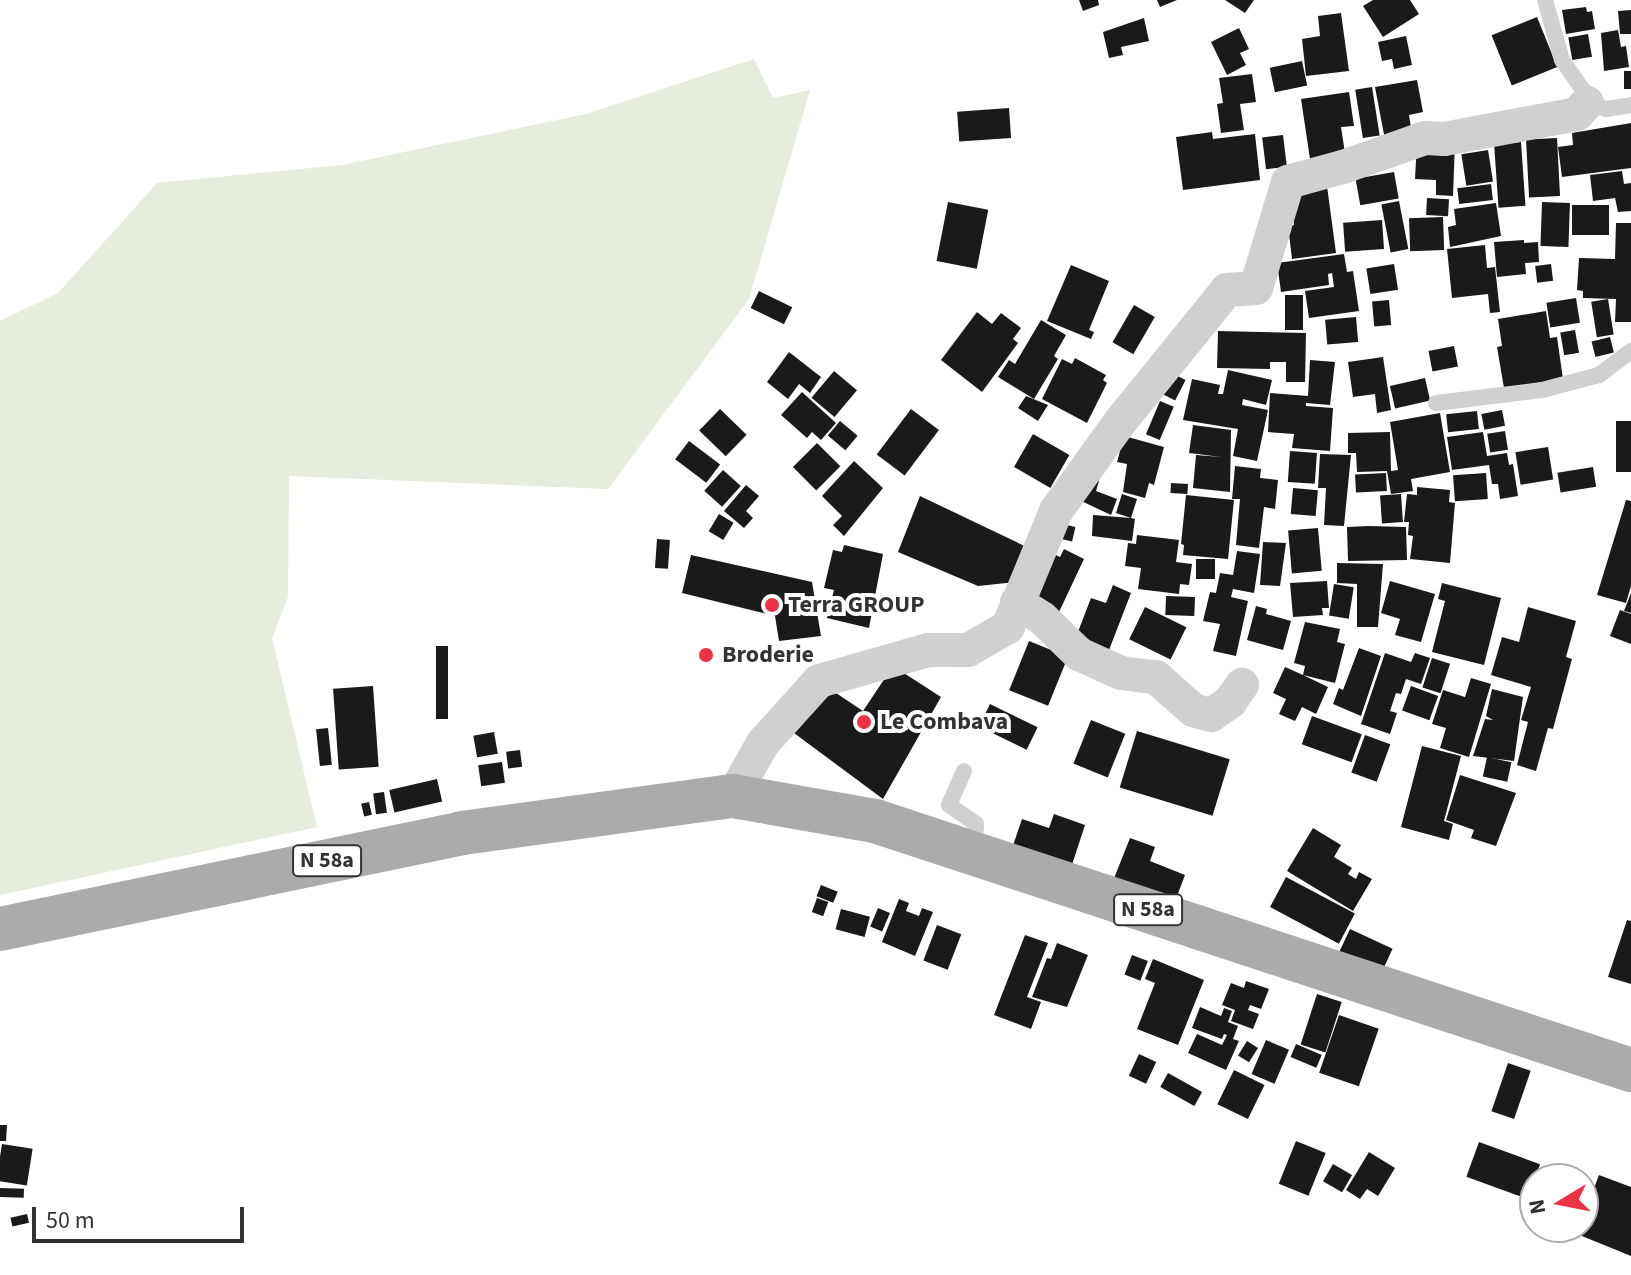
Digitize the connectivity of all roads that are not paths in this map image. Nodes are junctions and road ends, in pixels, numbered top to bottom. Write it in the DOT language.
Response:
graph roads {
  1 [pos="1545,0"];
  2 [pos="1587,103"];
  3 [pos="1631,105"];
  4 [pos="1631,351"];
  5 [pos="1436,403"];
  6 [pos="1017,602"];
  7 [pos="1242,685"];
  8 [pos="964,771"];
  9 [pos="733,796"];
  10 [pos="975,852"];
  11 [pos="0,929"];
  12 [pos="1631,1070"];
  1 -- 2 [label="lane"];
  2 -- 3 [label="lane"];
  2 -- 6 [label="street"];
  4 -- 5 [label="lane"];
  6 -- 7 [label="street"];
  6 -- 9 [label="street"];
  8 -- 10 [label="lane"];
  9 -- 10 [label="main road, N 58a"];
  9 -- 11 [label="main road, N 58a"];
  10 -- 12 [label="main road, N 58a"];
}
